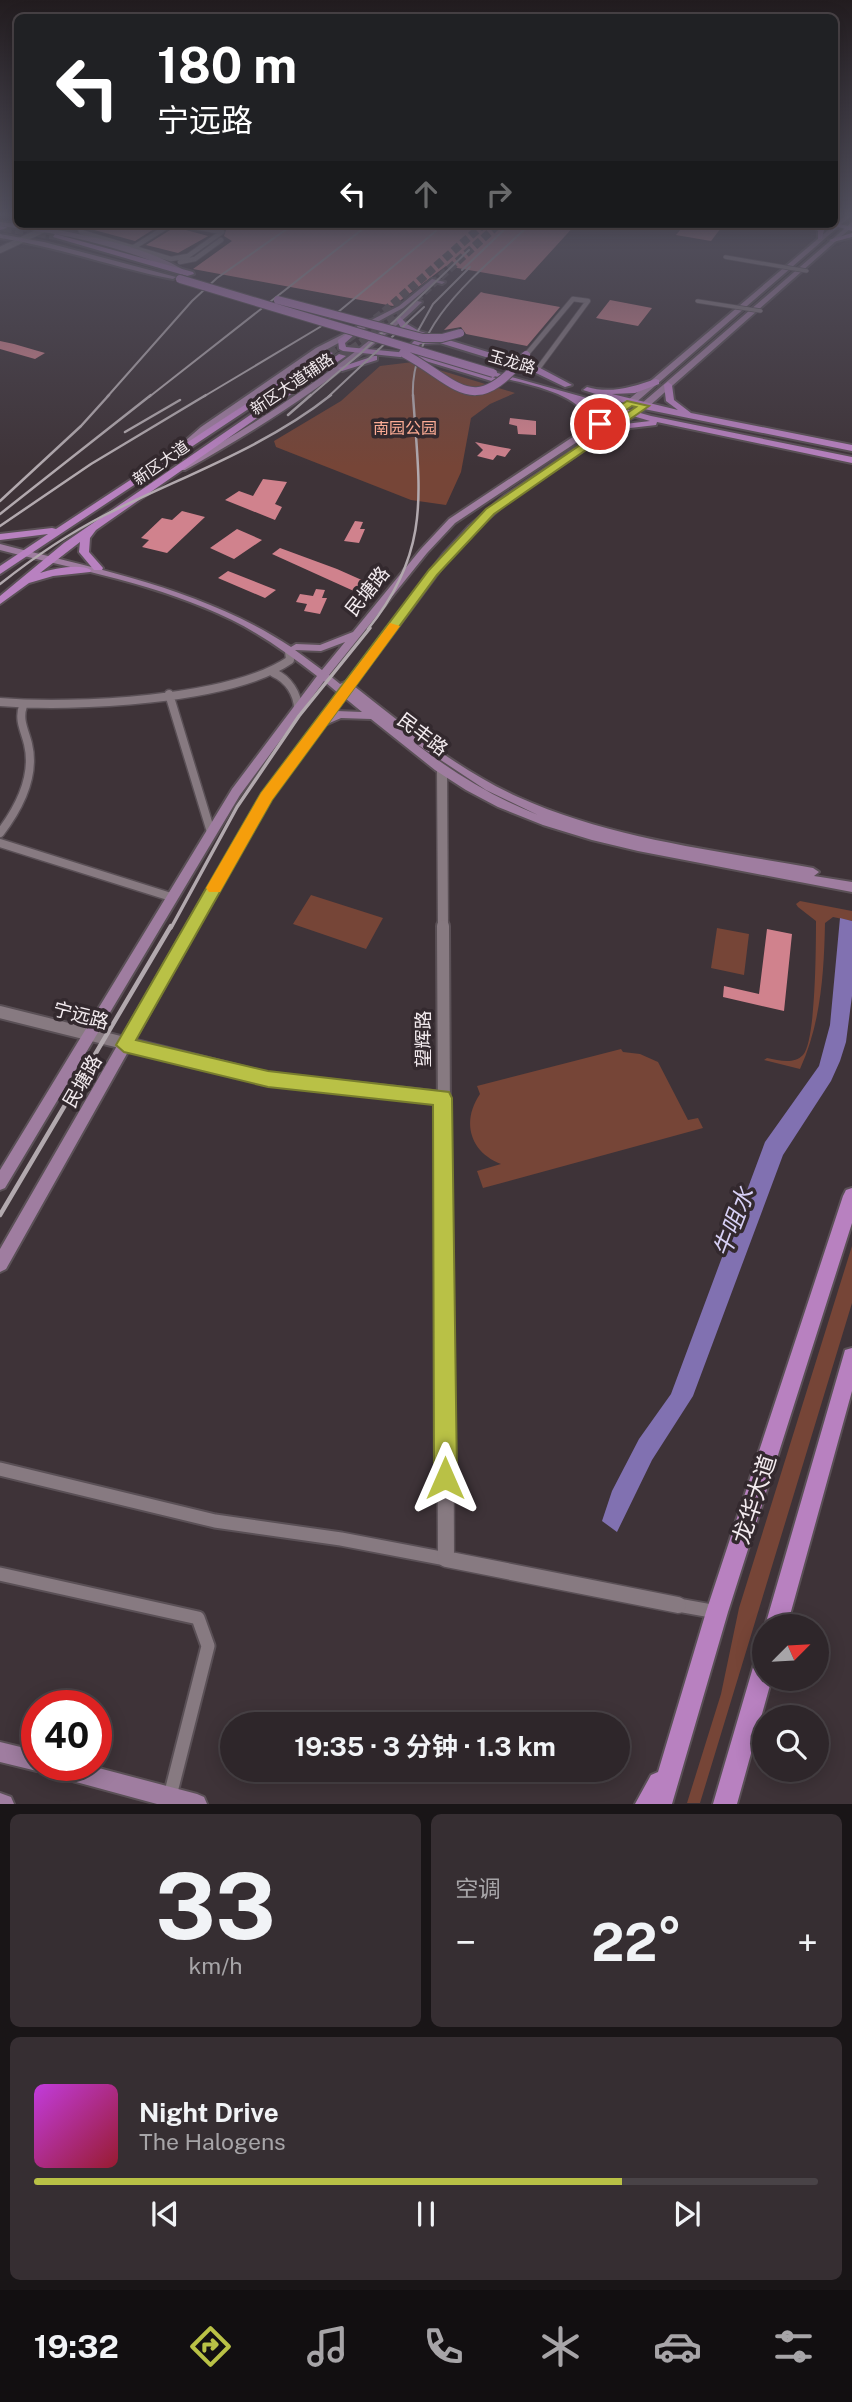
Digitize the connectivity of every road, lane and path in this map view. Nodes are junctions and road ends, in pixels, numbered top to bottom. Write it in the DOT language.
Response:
graph roads {
  1 [pos="253,299"];
  2 [pos="275,299"];
  3 [pos="276,299"];
  4 [pos="411,299"];
  5 [pos="422,299"];
  6 [pos="573,299"];
  7 [pos="574,299"];
  8 [pos="750,299"];
  9 [pos="764,299"];
  10 [pos="697,301"];
  11 [pos="761,311"];
  12 [pos="310,318"];
  13 [pos="400,319"];
  14 [pos="358,328"];
  15 [pos="460,333"];
  16 [pos="438,341"];
  17 [pos="329,353"];
  18 [pos="361,353"];
  19 [pos="526,355"];
  20 [pos="342,356"];
  21 [pos="398,356"];
  22 [pos="421,358"];
  23 [pos="342,368"];
  24 [pos="497,370"];
  25 [pos="537,370"];
  26 [pos="668,371"];
  27 [pos="678,374"];
  28 [pos="656,382"];
  29 [pos="668,385"];
  30 [pos="569,391"];
  31 [pos="557,392"];
  32 [pos="592,395"];
  33 [pos="630,403"];
  34 [pos="644,406"];
  35 [pos="620,410"];
  36 [pos="677,413"];
  37 [pos="634,414"];
  38 [pos="701,418"];
  39 [pos="670,422"];
  40 [pos="687,425"];
  41 [pos="580,437"];
  42 [pos="598,438"];
  43 [pos="852,449"];
  44 [pos="852,460"];
  45 [pos="166,462"];
  46 [pos="182,468"];
  47 [pos="66,525"];
  48 [pos="91,530"];
  49 [pos="0,539"];
  50 [pos="0,547"];
  51 [pos="27,552"];
  52 [pos="51,558"];
  53 [pos="98,568"];
  54 [pos="86,570"];
  55 [pos="0,571"];
  56 [pos="16,587"];
  57 [pos="0,601"];
  58 [pos="359,631"];
  59 [pos="293,649"];
  60 [pos="272,674"];
  61 [pos="325,674"];
  62 [pos="346,691"];
  63 [pos="169,694"];
  64 [pos="0,702"];
  65 [pos="23,706"];
  66 [pos="298,709"];
  67 [pos="371,716"];
  68 [pos="316,730"];
  69 [pos="442,770"];
  70 [pos="211,832"];
  71 [pos="0,833"];
  72 [pos="0,843"];
  73 [pos="852,880"];
  74 [pos="852,887"];
  75 [pos="171,897"];
  76 [pos="0,1012"];
  77 [pos="88,1035"];
  78 [pos="124,1045"];
  79 [pos="442,1098"];
  80 [pos="0,1183"];
  81 [pos="852,1196"];
  82 [pos="0,1264"];
  83 [pos="852,1357"];
  84 [pos="0,1469"];
  85 [pos="446,1559"];
  86 [pos="0,1574"];
  87 [pos="678,1605"];
  88 [pos="717,1612"];
  89 [pos="779,1614"];
  90 [pos="758,1691"];
  91 [pos="677,1747"];
  92 [pos="0,1752"];
  93 [pos="21,1757"];
  94 [pos="112,1781"];
  95 [pos="170,1796"];
  96 [pos="727,1801"];
  97 [pos="197,1804"];
  98 [pos="647,1804"];
  99 [pos="660,1804"];
  1 -- 12 [label="main road, 玉龙路, bridge"];
  2 -- 24 [label="main road, 玉龙路, bridge"];
  3 -- 15 [label="main road, bridge"];
  4 -- 14 [label="main road, 新区大道辅路"];
  5 -- 13 [label="main road, 新区大道辅路"];
  6 -- 19 [label="street"];
  7 -- 25 [label="street"];
  8 -- 26 [label="main road, 民塘路"];
  9 -- 27 [label="main road, 民塘路"];
  10 -- 11 [label="street, bridge"];
  12 -- 19 [label="main road, bridge"];
  12 -- 24 [label="main road, 玉龙路, bridge"];
  13 -- 16 [label="main road"];
  13 -- 18 [label="main road, 新区大道辅路"];
  14 -- 18 [label="main road"];
  14 -- 45 [label="main road, 新区大道辅路"];
  16 -- 22 [label="main road"];
  16 -- 25 [label="main road"];
  17 -- 45 [label="main road, 新区大道"];
  18 -- 21 [label="main road"];
  18 -- 23 [label="main road, 新区大道辅路"];
  20 -- 46 [label="main road, 新区大道"];
  21 -- 22 [label="main road"];
  21 -- 23 [label="main road"];
  22 -- 31 [label="main road"];
  23 -- 46 [label="main road, 新区大道辅路"];
  24 -- 30 [label="main road, 玉龙路"];
  24 -- 31 [label="main road, 玉龙路"];
  25 -- 30 [label="main road"];
  26 -- 27 [label="street"];
  26 -- 28 [label="main road, 民塘路"];
  27 -- 29 [label="main road, 民塘路"];
  28 -- 32 [label="main road"];
  28 -- 33 [label="main road, 民塘路"];
  29 -- 34 [label="main road, 民塘路"];
  29 -- 38 [label="main road"];
  30 -- 31 [label="main road, 玉龙路"];
  30 -- 32 [label="main road, 玉龙路"];
  30 -- 41 [label="main road"];
  32 -- 33 [label="main road, 玉龙路"];
  32 -- 35 [label="main road, 玉龙路"];
  33 -- 34 [label="main road, 玉龙路"];
  33 -- 35 [label="main road, 民塘路"];
  34 -- 36 [label="main road, 玉龙路"];
  34 -- 37 [label="main road, 民塘路"];
  35 -- 37 [label="main road, 玉龙路"];
  35 -- 41 [label="main road, 民塘路"];
  36 -- 38 [label="main road, 玉龙路"];
  36 -- 39 [label="main road"];
  37 -- 39 [label="main road, 玉龙路"];
  37 -- 42 [label="main road, 民塘路"];
  38 -- 43 [label="main road, 玉龙路"];
  39 -- 40 [label="main road, 玉龙路"];
  40 -- 42 [label="main road"];
  40 -- 44 [label="main road, 玉龙路"];
  41 -- 58 [label="main road, 民塘路"];
  42 -- 62 [label="main road, 民塘路"];
  45 -- 47 [label="main road, 新区大道"];
  46 -- 48 [label="main road, 新区大道"];
  47 -- 49 [label="main road"];
  47 -- 51 [label="main road, 新区大道"];
  48 -- 52 [label="main road, 新区大道"];
  48 -- 53 [label="main road"];
  49 -- 51 [label="main road, 民丰路"];
  50 -- 51 [label="main road, 民丰路"];
  51 -- 52 [label="main road, 民丰路"];
  51 -- 55 [label="main road, 新区大道"];
  52 -- 53 [label="main road, 民丰路"];
  52 -- 54 [label="main road, 民丰路"];
  52 -- 56 [label="main road, 新区大道"];
  53 -- 59 [label="main road, 民丰路"];
  54 -- 56 [label="main road"];
  54 -- 59 [label="main road, 民丰路"];
  56 -- 57 [label="main road, 新区大道"];
  58 -- 59 [label="main road"];
  58 -- 61 [label="main road, 民塘路"];
  59 -- 60 [label="street"];
  59 -- 61 [label="main road, 民丰路"];
  60 -- 63 [label="street"];
  60 -- 66 [label="street"];
  61 -- 62 [label="main road, 民丰路"];
  61 -- 66 [label="main road, 民塘路"];
  62 -- 67 [label="main road, 民丰路"];
  62 -- 68 [label="main road, 民塘路"];
  62 -- 73 [label="main road, 民丰路"];
  63 -- 65 [label="street"];
  63 -- 70 [label="street"];
  64 -- 65 [label="street"];
  65 -- 71 [label="street"];
  66 -- 70 [label="main road, 民塘路"];
  67 -- 68 [label="main road"];
  67 -- 69 [label="main road, 民丰路"];
  68 -- 78 [label="main road, 民塘路"];
  69 -- 74 [label="main road, 民丰路"];
  69 -- 79 [label="street, 望辉路"];
  70 -- 75 [label="main road, 民塘路"];
  72 -- 75 [label="street"];
  75 -- 77 [label="main road, 民塘路"];
  76 -- 77 [label="street, 宁远路"];
  77 -- 78 [label="street, 宁远路"];
  77 -- 80 [label="main road, 民塘路"];
  78 -- 79 [label="street, 宁远路"];
  78 -- 82 [label="main road, 民塘路"];
  79 -- 85 [label="street, 望辉路"];
  81 -- 88 [label="main road, 龙华大道"];
  83 -- 89 [label="main road"];
  84 -- 85 [label="street"];
  85 -- 87 [label="street"];
  86 -- 95 [label="street"];
  87 -- 88 [label="street"];
  88 -- 91 [label="main road, 龙华大道"];
  90 -- 96 [label="main road"];
  91 -- 98 [label="main road"];
  91 -- 99 [label="main road, 龙华大道"];
  92 -- 93 [label="main road"];
  94 -- 95 [label="main road"];
  95 -- 97 [label="main road"];
}
